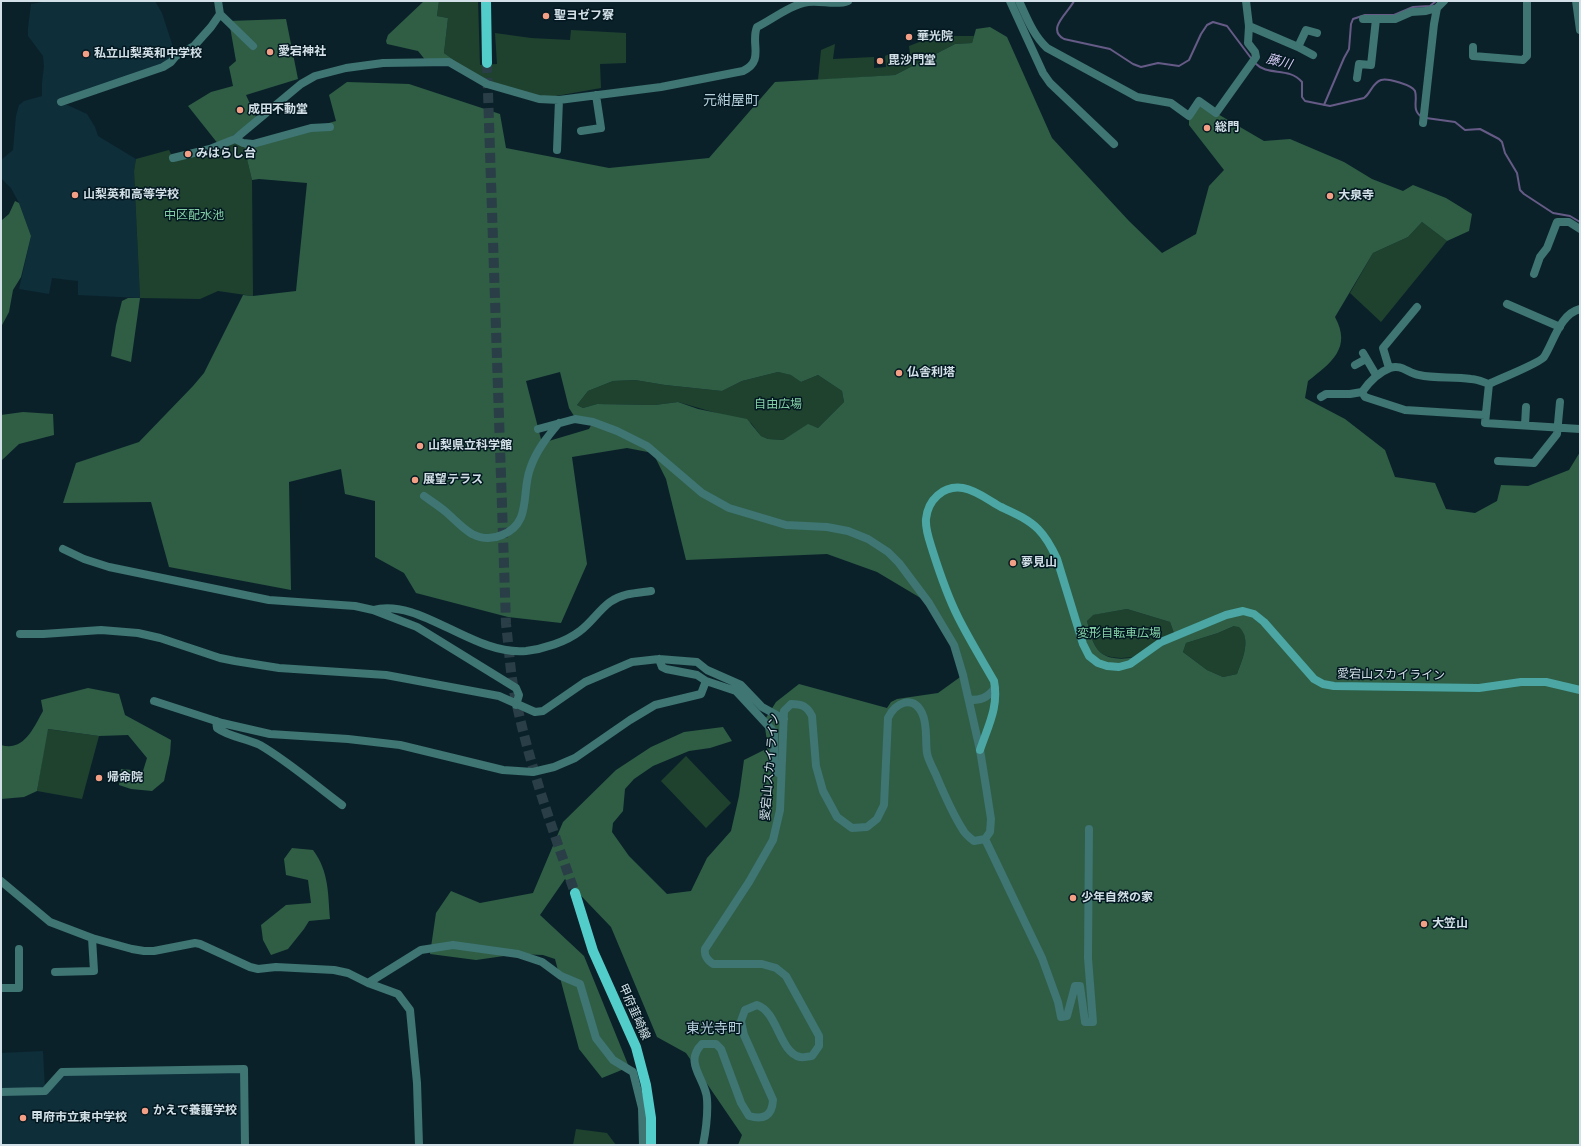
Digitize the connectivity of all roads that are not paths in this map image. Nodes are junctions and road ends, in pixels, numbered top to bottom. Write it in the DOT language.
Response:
graph roads {
  1 [pos="218,1"];
  2 [pos="486,1"];
  3 [pos="848,1"];
  4 [pos="1010,1"];
  5 [pos="1020,1"];
  6 [pos="1246,1"];
  7 [pos="1444,1"];
  8 [pos="1527,1"];
  9 [pos="1576,1"];
  10 [pos="1437,8"];
  11 [pos="220,14"];
  12 [pos="1363,19"];
  13 [pos="1376,19"];
  14 [pos="1249,26"];
  15 [pos="1580,30"];
  16 [pos="1318,33"];
  17 [pos="253,46"];
  18 [pos="1298,47"];
  19 [pos="1473,48"];
  20 [pos="1313,55"];
  21 [pos="487,63"];
  22 [pos="1357,78"];
  23 [pos="596,96"];
  24 [pos="559,100"];
  25 [pos="61,102"];
  26 [pos="1423,122"];
  27 [pos="330,127"];
  28 [pos="581,131"];
  29 [pos="235,139"];
  30 [pos="1114,144"];
  31 [pos="557,150"];
  32 [pos="173,158"];
  33 [pos="1580,229"];
  34 [pos="1534,274"];
  35 [pos="1507,304"];
  36 [pos="1417,307"];
  37 [pos="1580,309"];
  38 [pos="1560,327"];
  39 [pos="1355,365"];
  40 [pos="1389,368"];
  41 [pos="1376,375"];
  42 [pos="1489,384"];
  43 [pos="1362,392"];
  44 [pos="1321,397"];
  45 [pos="1560,402"];
  46 [pos="1526,407"];
  47 [pos="1485,415"];
  48 [pos="559,423"];
  49 [pos="1525,425"];
  50 [pos="1559,428"];
  51 [pos="538,429"];
  52 [pos="1580,429"];
  53 [pos="1498,460"];
  54 [pos="424,496"];
  55 [pos="63,549"];
  56 [pos="651,591"];
  57 [pos="373,610"];
  58 [pos="20,634"];
  59 [pos="659,659"];
  60 [pos="706,681"];
  61 [pos="995,688"];
  62 [pos="1580,690"];
  63 [pos="969,700"];
  64 [pos="154,701"];
  65 [pos="516,705"];
  66 [pos="784,719"];
  67 [pos="216,721"];
  68 [pos="980,750"];
  69 [pos="781,775"];
  70 [pos="342,805"];
  71 [pos="1089,829"];
  72 [pos="985,838"];
  73 [pos="1,881"];
  74 [pos="575,893"];
  75 [pos="92,938"];
  76 [pos="19,949"];
  77 [pos="55,972"];
  78 [pos="368,983"];
  79 [pos="1,988"];
  80 [pos="1,1092"];
  81 [pos="245,1145"];
  82 [pos="419,1145"];
  83 [pos="643,1145"];
  84 [pos="650,1145"];
  85 [pos="703,1145"];
  1 -- 11 [label="street"];
  2 -- 21 [label="main road"];
  3 -- 23 [label="street"];
  4 -- 30 [label="street"];
  5 -- 14 [label="street"];
  6 -- 14 [label="street"];
  7 -- 10 [label="street"];
  8 -- 19 [label="street"];
  9 -- 15 [label="street"];
  10 -- 13 [label="street"];
  10 -- 26 [label="street"];
  11 -- 17 [label="street"];
  11 -- 25 [label="street"];
  12 -- 13 [label="street"];
  13 -- 22 [label="street"];
  14 -- 18 [label="street"];
  16 -- 18 [label="street"];
  18 -- 20 [label="street"];
  23 -- 24 [label="street"];
  23 -- 28 [label="street"];
  24 -- 29 [label="street"];
  24 -- 31 [label="street"];
  27 -- 29 [label="street"];
  29 -- 32 [label="street"];
  33 -- 34 [label="street"];
  35 -- 38 [label="street"];
  36 -- 40 [label="street"];
  37 -- 38 [label="street"];
  38 -- 42 [label="street"];
  39 -- 41 [label="street"];
  40 -- 41 [label="street"];
  40 -- 42 [label="street"];
  41 -- 43 [label="street"];
  42 -- 47 [label="street"];
  43 -- 44 [label="street"];
  43 -- 47 [label="street"];
  45 -- 50 [label="street"];
  46 -- 49 [label="street"];
  47 -- 49 [label="street"];
  48 -- 51 [label="street"];
  48 -- 54 [label="street"];
  48 -- 63 [label="street"];
  49 -- 50 [label="street"];
  50 -- 52 [label="street"];
  50 -- 53 [label="street"];
  55 -- 57 [label="street"];
  56 -- 57 [label="street"];
  57 -- 65 [label="street"];
  58 -- 65 [label="street"];
  59 -- 60 [label="street"];
  59 -- 65 [label="street"];
  59 -- 66 [label="street"];
  60 -- 67 [label="street"];
  60 -- 69 [label="street"];
  61 -- 62 [label="main road, 愛宕山スカイライン"];
  61 -- 63 [label="street"];
  61 -- 68 [label="main road, 愛宕山スカイライン"];
  63 -- 68 [label="street"];
  64 -- 67 [label="street"];
  66 -- 69 [label="street, 愛宕山スカイライン"];
  66 -- 72 [label="street, 愛宕山スカイライン"];
  67 -- 70 [label="street"];
  68 -- 72 [label="street, 愛宕山スカイライン"];
  69 -- 85 [label="street, 愛宕山スカイライン"];
  71 -- 72 [label="street"];
  73 -- 75 [label="street"];
  74 -- 84 [label="main road, 甲府韮崎線"];
  75 -- 77 [label="street"];
  75 -- 78 [label="street"];
  76 -- 79 [label="street"];
  78 -- 82 [label="street"];
  78 -- 83 [label="street"];
  80 -- 81 [label="street"];
}
